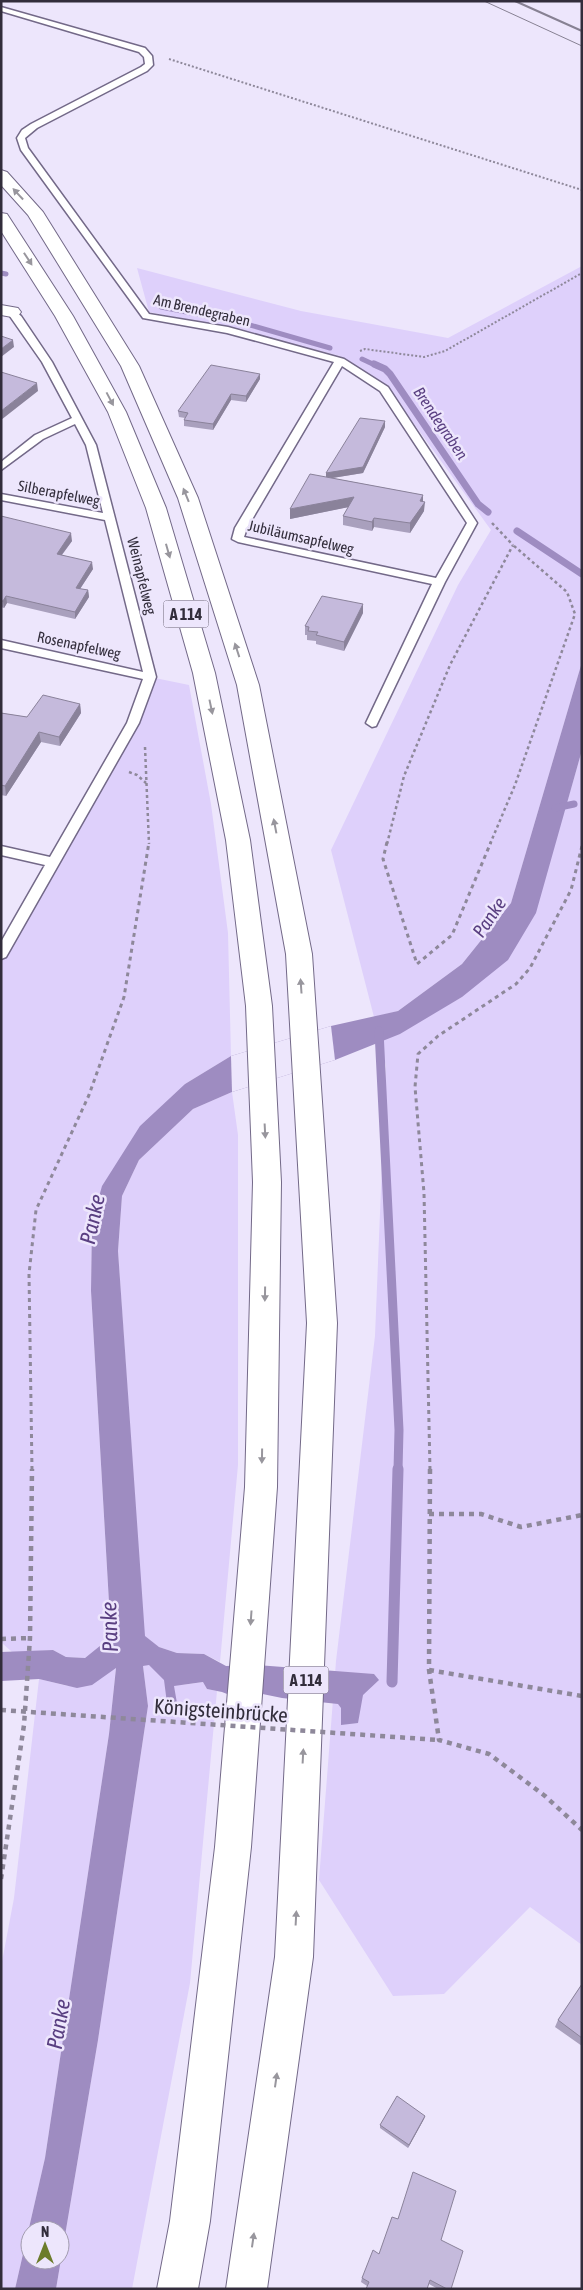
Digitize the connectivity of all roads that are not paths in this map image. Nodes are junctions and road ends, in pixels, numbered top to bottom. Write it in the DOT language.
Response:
graph roads {
  1 [pos="1,8"];
  2 [pos="1,175"];
  3 [pos="1,218"];
  4 [pos="6,311"];
  5 [pos="340,361"];
  6 [pos="78,419"];
  7 [pos="1,467"];
  8 [pos="1,497"];
  9 [pos="110,518"];
  10 [pos="439,582"];
  11 [pos="1,644"];
  12 [pos="150,676"];
  13 [pos="372,723"];
  14 [pos="1,850"];
  15 [pos="54,863"];
  16 [pos="1,954"];
  17 [pos="178,2289"];
  18 [pos="246,2289"];
  1 -- 5 [label="lane, Am Brendegraben"];
  18 -- 2 [label="highway, A 114, one-way"];
  3 -- 17 [label="highway, A 114, one-way"];
  4 -- 6 [label="lane, Weinapfelweg"];
  5 -- 10 [label="lane, Am Brendegraben"];
  5 -- 10 [label="lane, Jubiläumsapfelweg"];
  6 -- 7 [label="lane"];
  6 -- 9 [label="lane, Weinapfelweg"];
  8 -- 9 [label="lane, Silberapfelweg"];
  9 -- 12 [label="lane, Weinapfelweg"];
  10 -- 13 [label="lane, Am Brendegraben"];
  11 -- 12 [label="lane, Rosenapfelweg"];
  12 -- 15 [label="lane"];
  14 -- 15 [label="lane"];
  15 -- 16 [label="lane"];
}
